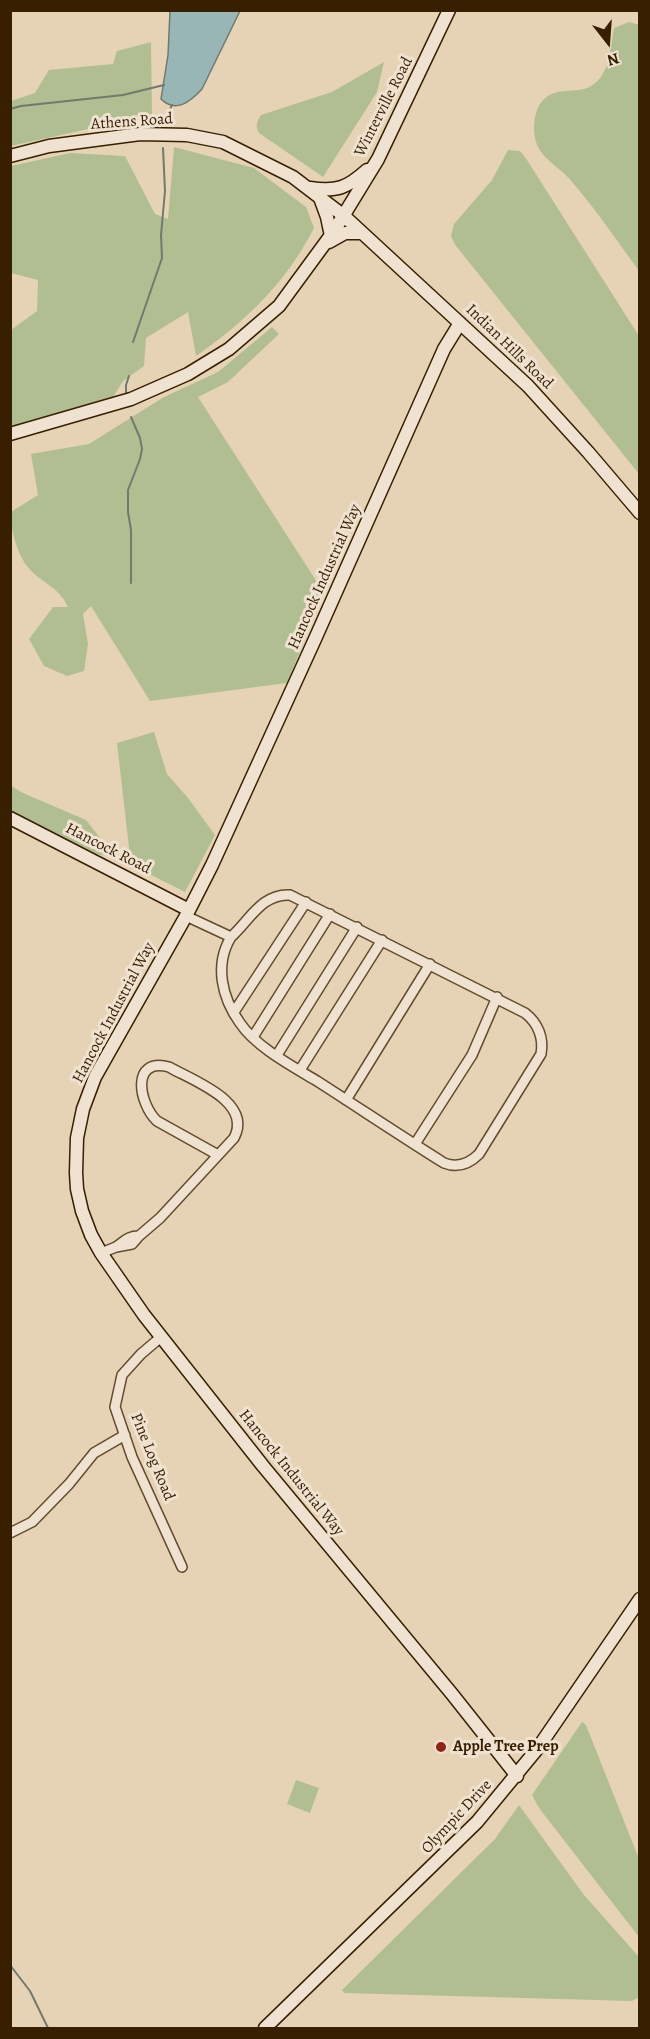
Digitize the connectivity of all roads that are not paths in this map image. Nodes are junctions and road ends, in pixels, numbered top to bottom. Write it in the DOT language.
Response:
graph roads {
  1 [pos="449,10"];
  2 [pos="10,156"];
  3 [pos="378,159"];
  4 [pos="307,188"];
  5 [pos="319,197"];
  6 [pos="344,216"];
  7 [pos="362,233"];
  8 [pos="328,240"];
  9 [pos="460,323"];
  10 [pos="10,434"];
  11 [pos="639,513"];
  12 [pos="10,818"];
  13 [pos="306,902"];
  14 [pos="188,913"];
  15 [pos="330,914"];
  16 [pos="357,927"];
  17 [pos="231,937"];
  18 [pos="382,940"];
  19 [pos="430,964"];
  20 [pos="497,998"];
  21 [pos="234,1012"];
  22 [pos="253,1037"];
  23 [pos="277,1055"];
  24 [pos="300,1070"];
  25 [pos="346,1100"];
  26 [pos="415,1144"];
  27 [pos="218,1155"];
  28 [pos="101,1253"];
  29 [pos="161,1337"];
  30 [pos="125,1435"];
  31 [pos="10,1533"];
  32 [pos="182,1567"];
  33 [pos="639,1599"];
  34 [pos="517,1776"];
  35 [pos="266,2028"];
  1 -- 3 [label="street, Winterville Road"];
  2 -- 4 [label="street, Athens Road"];
  3 -- 4 [label="street"];
  3 -- 6 [label="street, Winterville Road"];
  4 -- 5 [label="street, Athens Road"];
  5 -- 6 [label="street, Athens Road"];
  5 -- 8 [label="street"];
  6 -- 7 [label="street, Indian Hills Road"];
  6 -- 8 [label="street, Winterville Road"];
  7 -- 8 [label="street"];
  7 -- 9 [label="street, Indian Hills Road"];
  8 -- 10 [label="street, Winterville Road"];
  9 -- 11 [label="street, Indian Hills Road"];
  9 -- 14 [label="street, Hancock Industrial Way"];
  12 -- 14 [label="street, Hancock Road"];
  13 -- 15 [label="street"];
  13 -- 17 [label="street"];
  13 -- 21 [label="street"];
  14 -- 17 [label="street"];
  14 -- 28 [label="street, Hancock Industrial Way"];
  15 -- 16 [label="street"];
  15 -- 22 [label="street"];
  16 -- 18 [label="street"];
  16 -- 23 [label="street"];
  17 -- 21 [label="street"];
  18 -- 19 [label="street"];
  18 -- 24 [label="street"];
  19 -- 20 [label="street"];
  19 -- 25 [label="street"];
  20 -- 26 [label="street"];
  20 -- 26 [label="street"];
  21 -- 22 [label="street"];
  22 -- 23 [label="street"];
  23 -- 24 [label="street"];
  24 -- 25 [label="street"];
  25 -- 26 [label="street"];
  27 -- 27 [label="street"];
  27 -- 28 [label="street"];
  28 -- 29 [label="street, Hancock Industrial Way"];
  29 -- 30 [label="street, Pine Log Road"];
  29 -- 34 [label="street, Hancock Industrial Way"];
  30 -- 31 [label="street"];
  30 -- 32 [label="street, Pine Log Road"];
  33 -- 34 [label="street, Olympic Drive"];
  34 -- 35 [label="street, Olympic Drive"];
}
